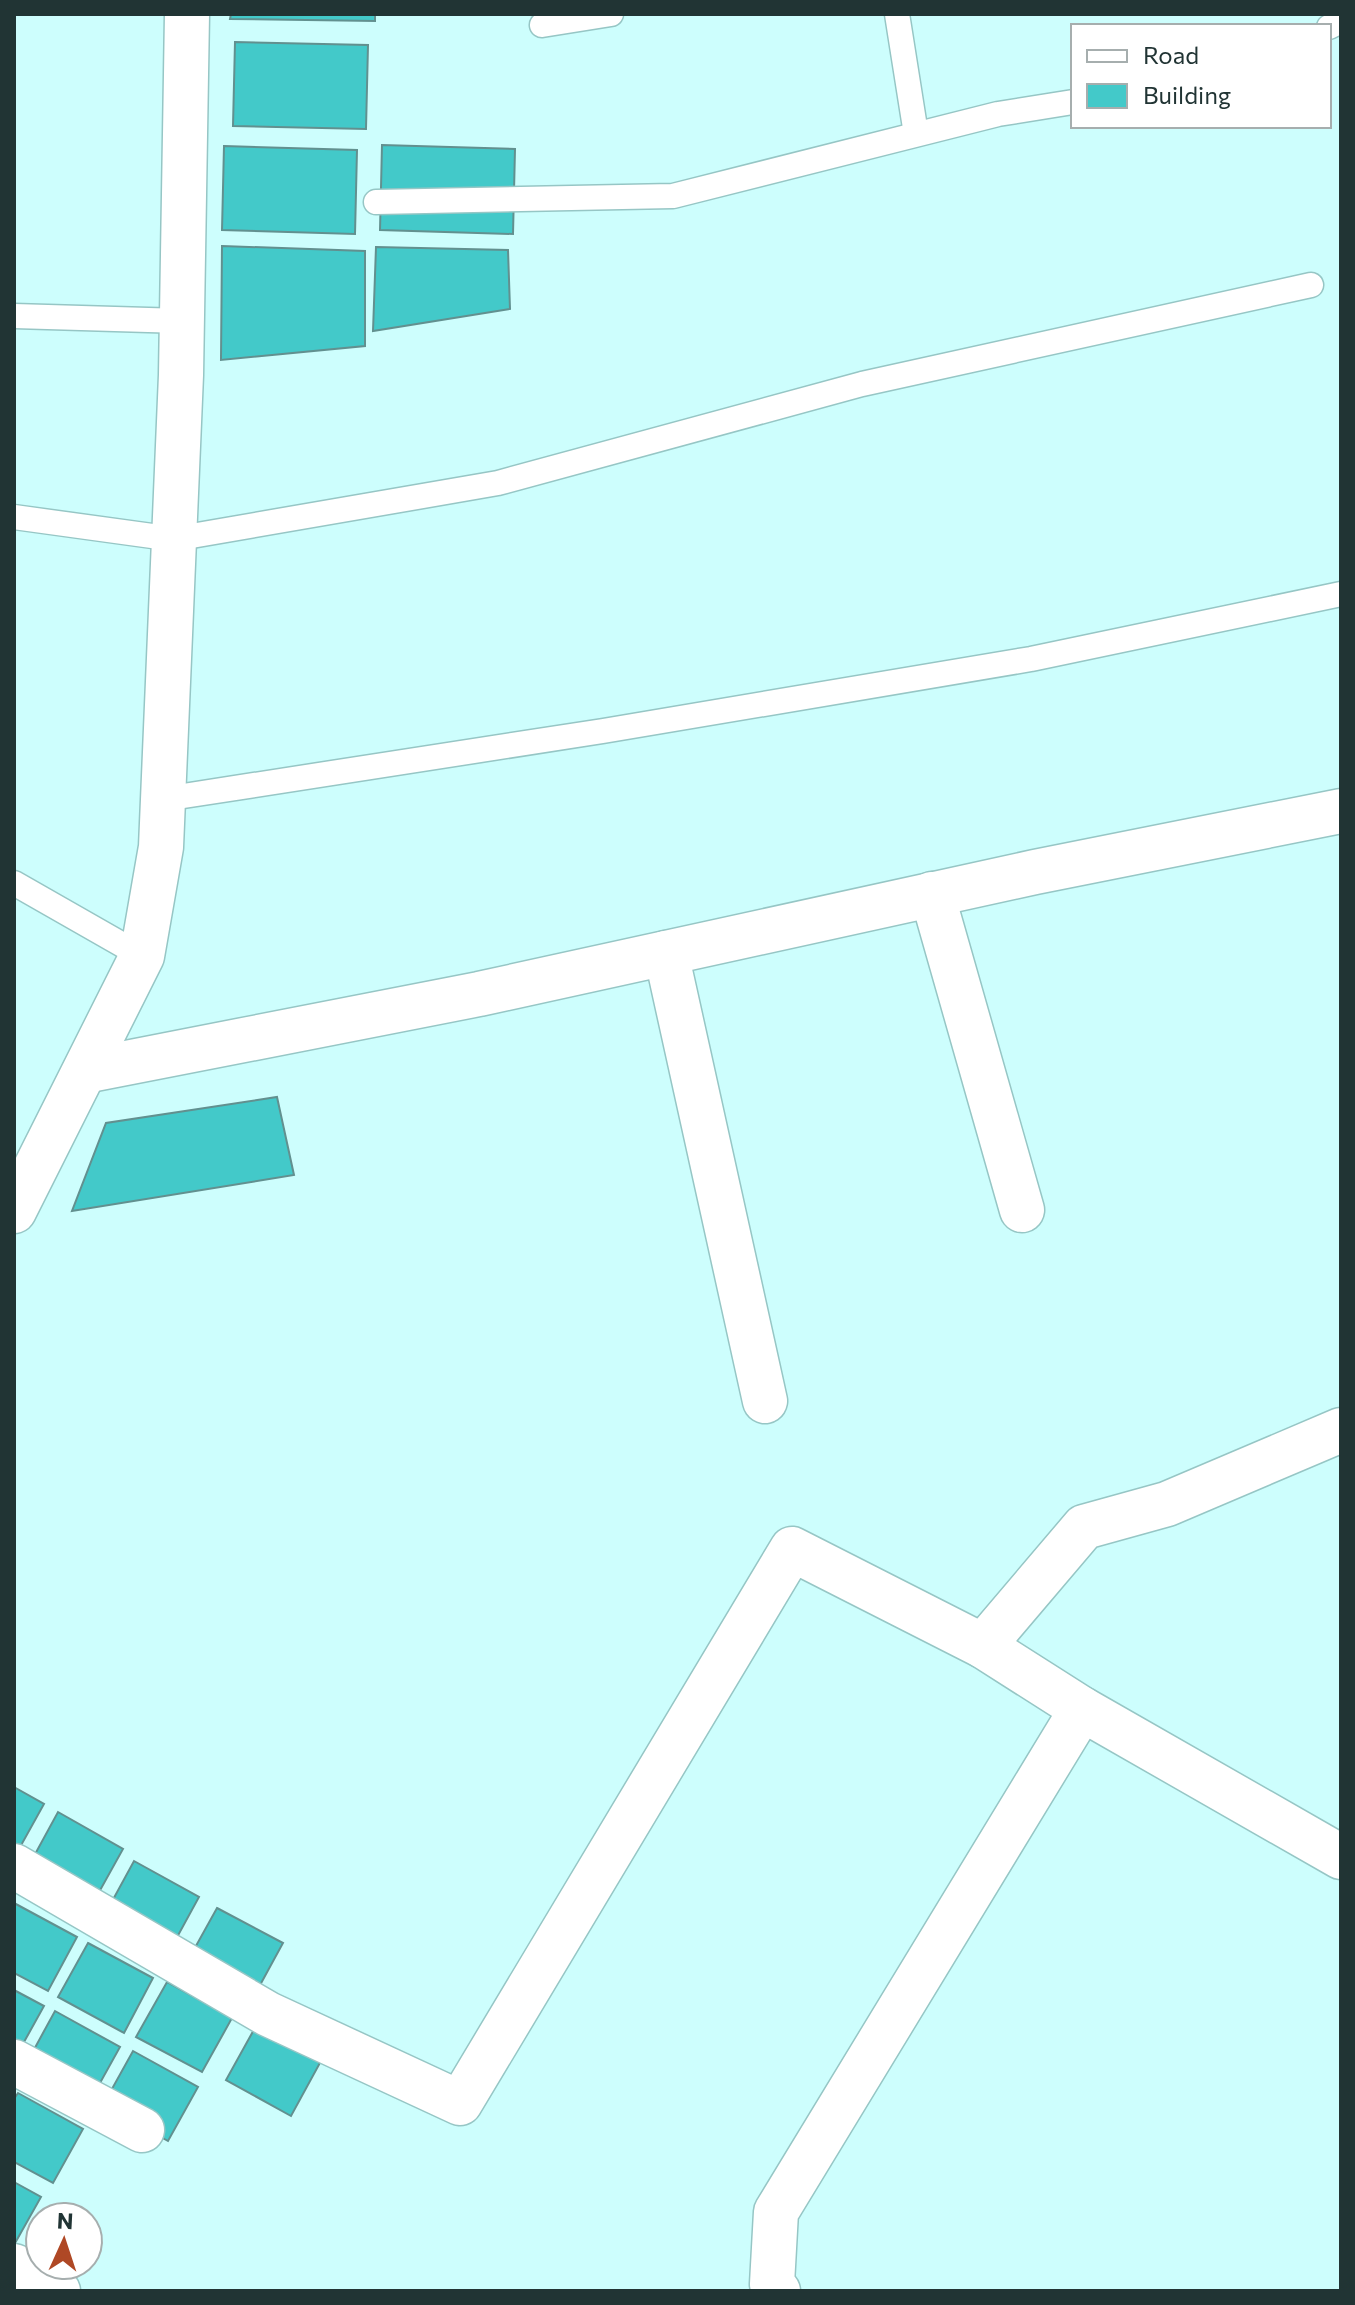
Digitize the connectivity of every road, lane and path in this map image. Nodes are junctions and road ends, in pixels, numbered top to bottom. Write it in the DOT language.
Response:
graph roads {
  1 [pos="187,14"];
  2 [pos="611,14"];
  3 [pos="897,14"];
  4 [pos="542,25"];
  5 [pos="1071,102"];
  6 [pos="916,134"];
  7 [pos="376,202"];
  8 [pos="1311,285"];
  9 [pos="14,316"];
  10 [pos="182,321"];
  11 [pos="14,517"];
  12 [pos="174,539"];
  13 [pos="1341,594"];
  14 [pos="164,799"];
  15 [pos="1341,811"];
  16 [pos="14,883"];
  17 [pos="932,894"];
  18 [pos="666,953"];
  19 [pos="142,956"];
  20 [pos="85,1071"];
  21 [pos="1022,1210"];
  22 [pos="14,1211"];
  23 [pos="765,1401"];
  24 [pos="1341,1430"];
  25 [pos="983,1646"];
  26 [pos="1082,1709"];
  27 [pos="1341,1857"];
  28 [pos="14,1866"];
  29 [pos="14,2062"];
  30 [pos="142,2130"];
  31 [pos="14,2266"];
  32 [pos="58,2291"];
  33 [pos="778,2291"];
  1 -- 10 [label="street"];
  2 -- 4 [label="lane"];
  3 -- 6 [label="lane"];
  5 -- 6 [label="lane"];
  6 -- 7 [label="lane"];
  8 -- 12 [label="lane"];
  9 -- 10 [label="lane"];
  10 -- 12 [label="street"];
  11 -- 12 [label="lane"];
  12 -- 14 [label="street"];
  13 -- 14 [label="lane"];
  14 -- 19 [label="street"];
  15 -- 17 [label="street"];
  16 -- 19 [label="lane"];
  17 -- 18 [label="street"];
  17 -- 21 [label="street"];
  18 -- 20 [label="street"];
  18 -- 23 [label="street"];
  19 -- 20 [label="street"];
  20 -- 22 [label="street"];
  24 -- 25 [label="street"];
  25 -- 26 [label="street"];
  25 -- 28 [label="street"];
  26 -- 27 [label="street"];
  26 -- 33 [label="street"];
  29 -- 30 [label="street"];
  31 -- 32 [label="street"];
}
